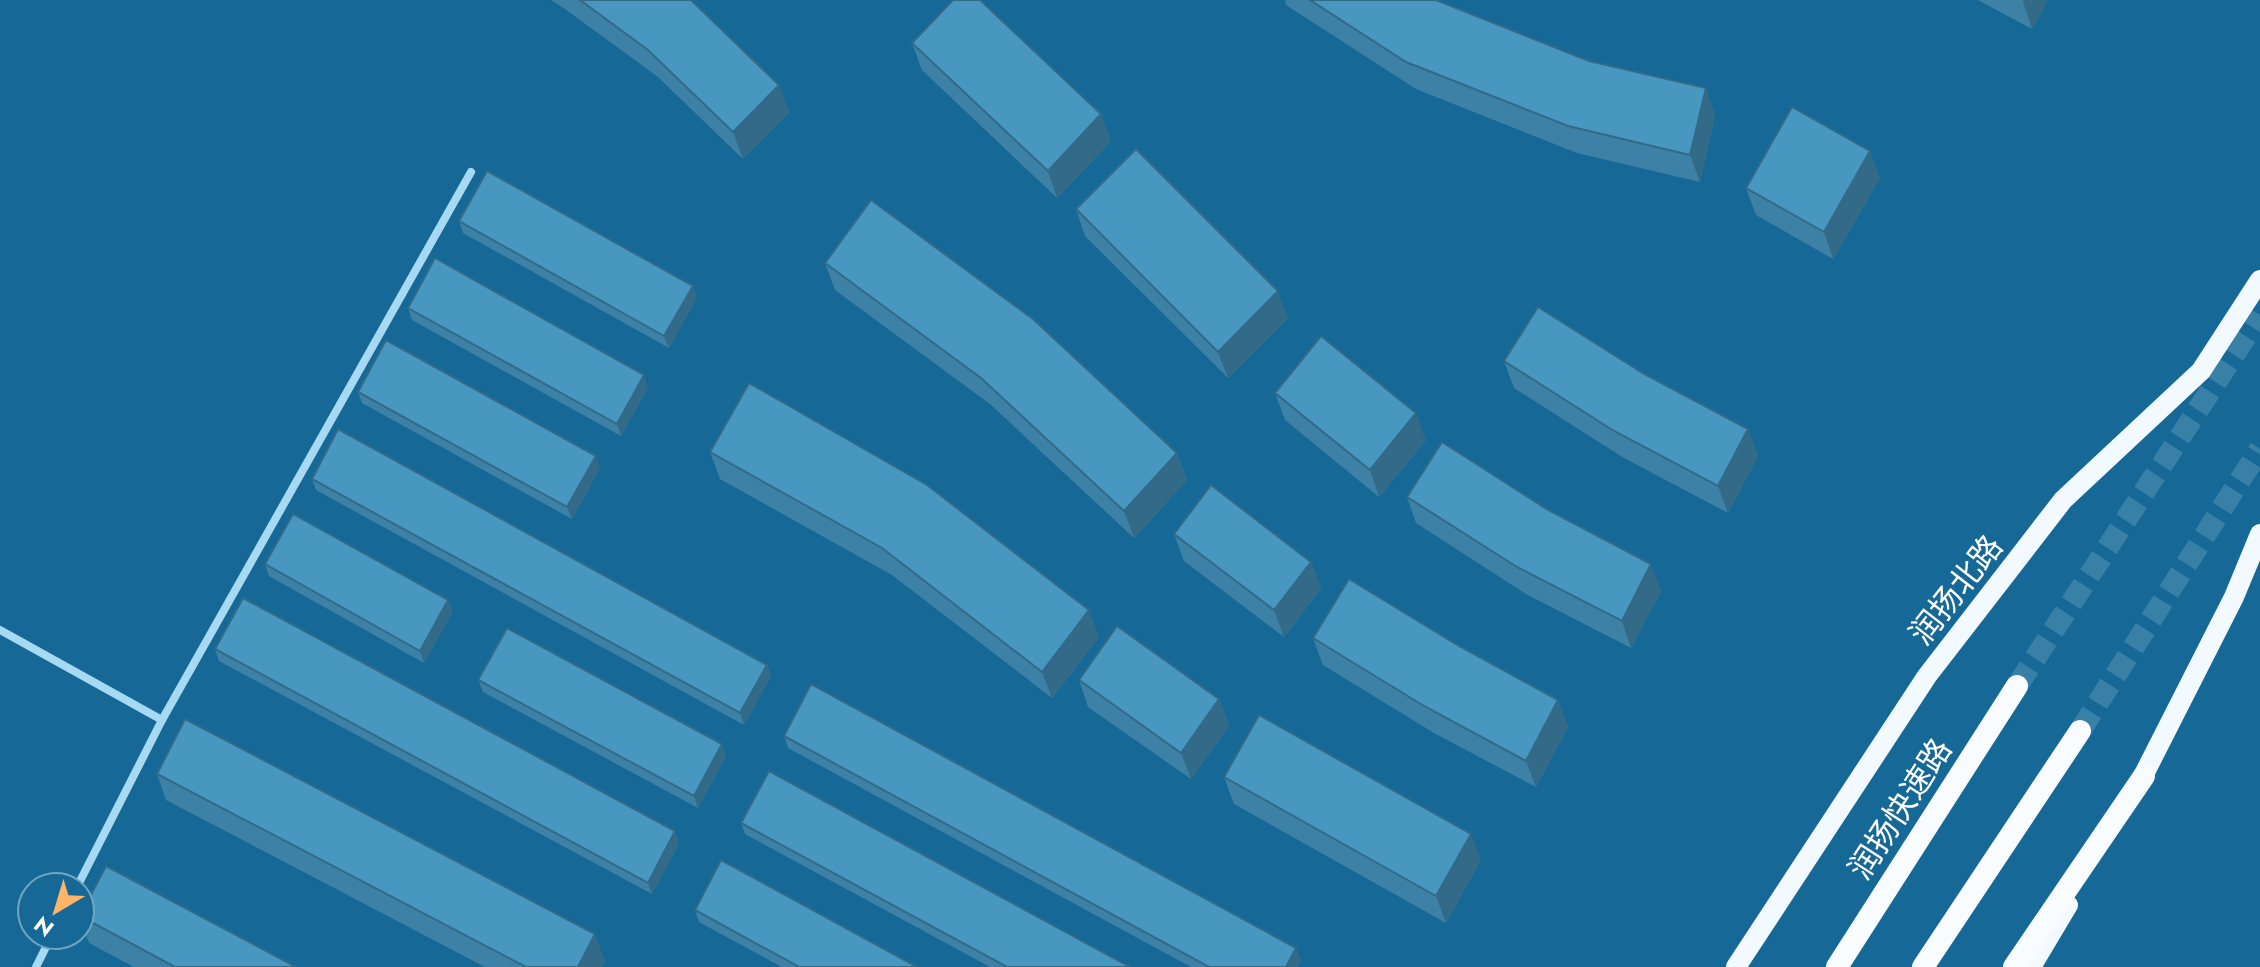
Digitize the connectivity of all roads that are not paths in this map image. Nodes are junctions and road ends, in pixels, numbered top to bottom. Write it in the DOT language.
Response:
graph roads {
  1 [pos="471,172"];
  2 [pos="2260,280"];
  3 [pos="2260,534"];
  4 [pos="0,630"];
  5 [pos="2017,686"];
  6 [pos="162,720"];
  7 [pos="2080,731"];
  8 [pos="2144,776"];
  9 [pos="85,871"];
  10 [pos="1736,967"];
  11 [pos="1837,967"];
  12 [pos="1923,967"];
  13 [pos="2014,967"];
  14 [pos="2031,967"];
  1 -- 6 [label="street"];
  2 -- 10 [label="main road, 润扬北路"];
  3 -- 8 [label="main road"];
  4 -- 6 [label="street"];
  5 -- 11 [label="highway, 润扬快速路"];
  6 -- 9 [label="street"];
  7 -- 12 [label="highway"];
  8 -- 13 [label="highway"];
  8 -- 14 [label="main road"];
}
